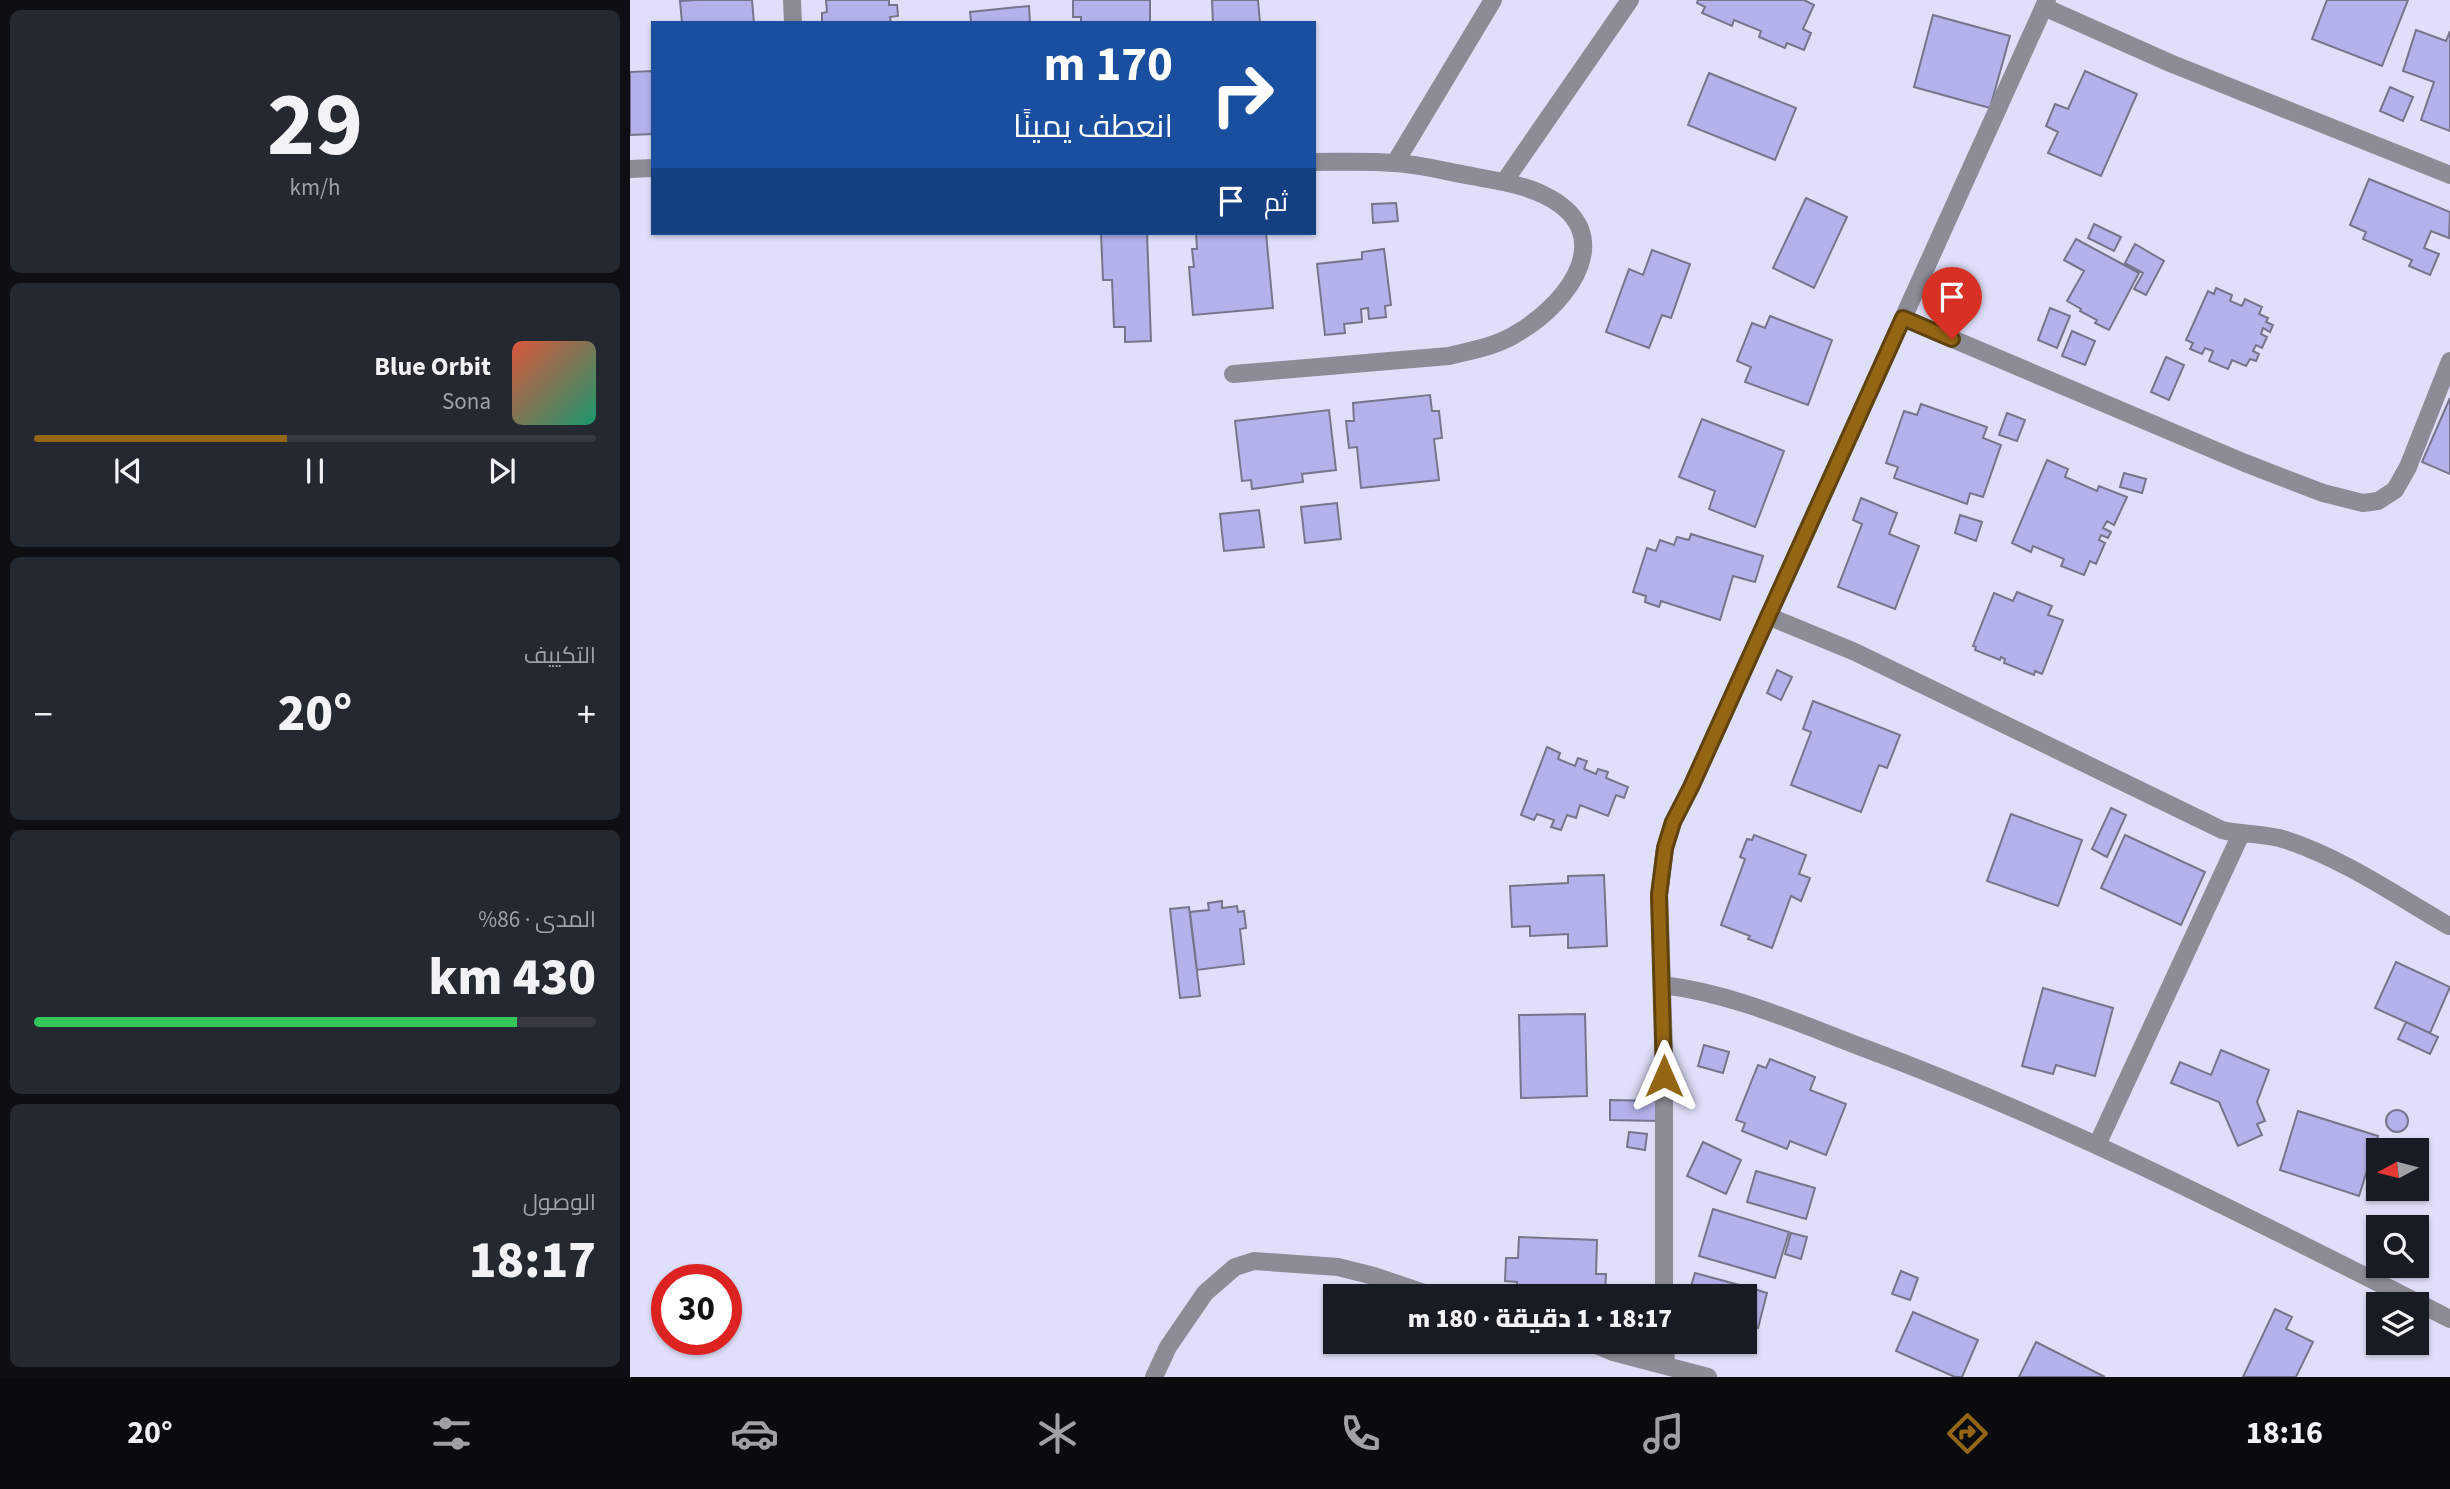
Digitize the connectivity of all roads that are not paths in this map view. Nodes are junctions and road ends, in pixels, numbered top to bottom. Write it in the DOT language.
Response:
graph roads {
  1 [pos="792,0"];
  2 [pos="1493,0"];
  3 [pos="1630,0"];
  4 [pos="2046,4"];
  5 [pos="793,21"];
  6 [pos="1316,162"];
  7 [pos="1395,163"];
  8 [pos="651,168"];
  9 [pos="630,169"];
  10 [pos="2450,175"];
  11 [pos="1504,182"];
  12 [pos="1903,318"];
  13 [pos="2450,361"];
  14 [pos="1233,374"];
  15 [pos="1768,616"];
  16 [pos="2241,834"];
  17 [pos="2449,926"];
  18 [pos="1662,985"];
  19 [pos="2097,1145"];
  20 [pos="1398,1284"];
  21 [pos="1664,1284"];
  22 [pos="2450,1319"];
  23 [pos="1628,1354"];
  24 [pos="1666,1354"];
  25 [pos="1666,1366"];
  26 [pos="1154,1377"];
  27 [pos="1707,1377"];
  1 -- 5 [label="street"];
  2 -- 7 [label="street"];
  3 -- 11 [label="street"];
  4 -- 10 [label="street"];
  4 -- 12 [label="street"];
  6 -- 7 [label="street"];
  7 -- 11 [label="street"];
  8 -- 9 [label="street"];
  11 -- 14 [label="street"];
  12 -- 13 [label="street"];
  12 -- 15 [label="street"];
  15 -- 16 [label="street"];
  15 -- 18 [label="street"];
  16 -- 17 [label="street"];
  16 -- 19 [label="street"];
  18 -- 19 [label="street"];
  18 -- 21 [label="street"];
  19 -- 22 [label="street"];
  20 -- 26 [label="street"];
  23 -- 25 [label="street"];
  24 -- 25 [label="street"];
  25 -- 27 [label="street"];
}
